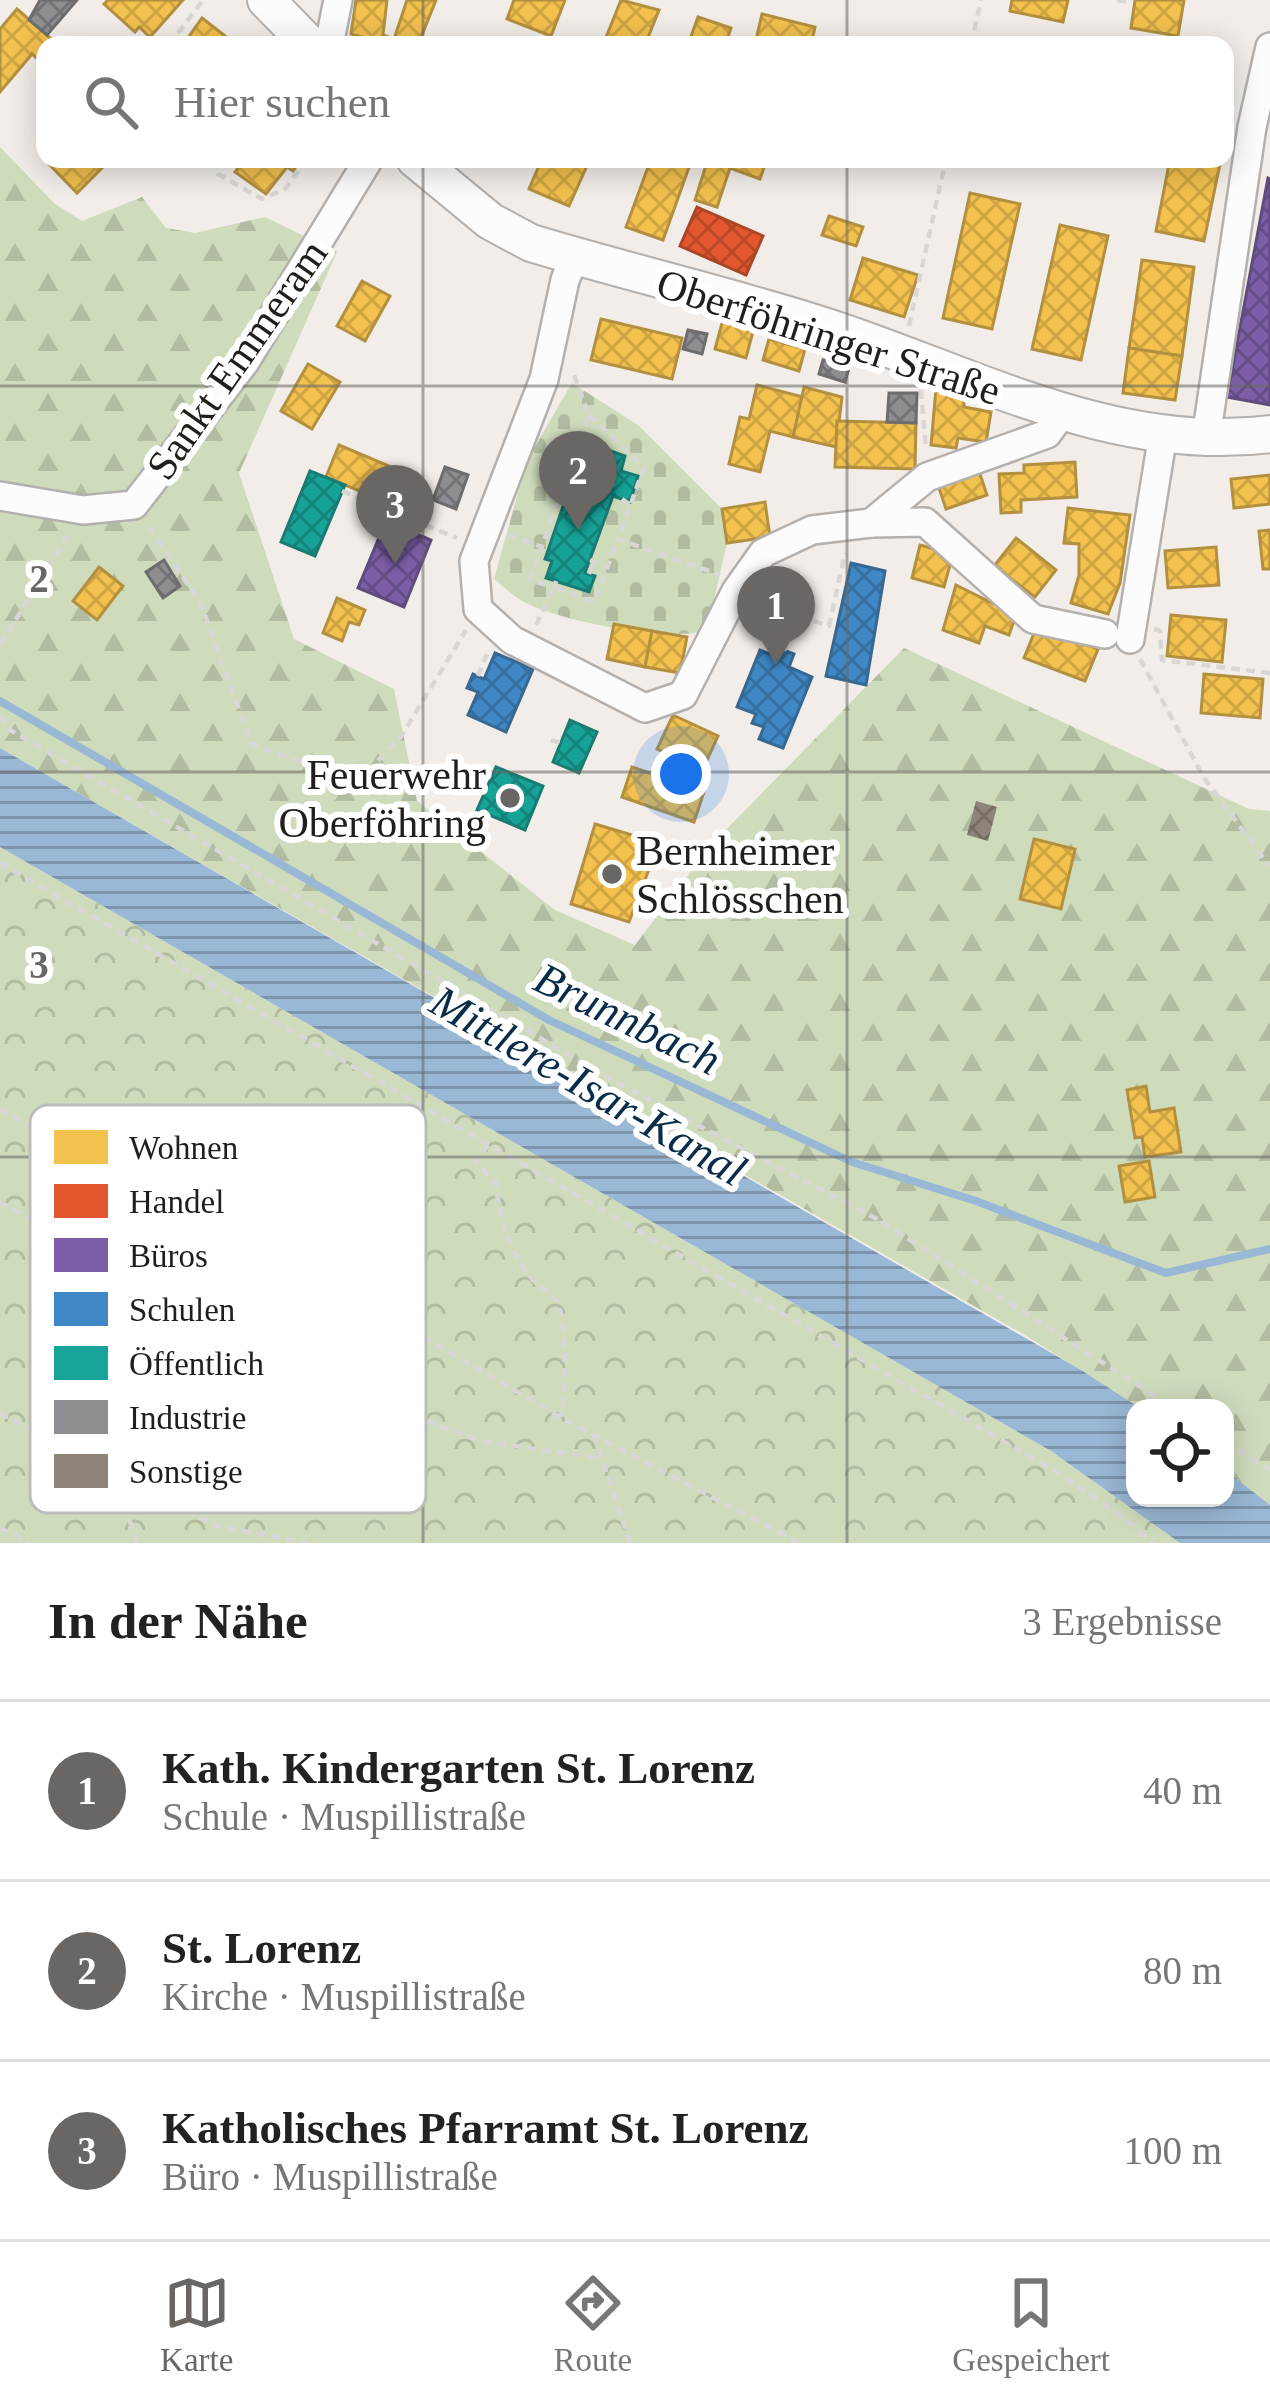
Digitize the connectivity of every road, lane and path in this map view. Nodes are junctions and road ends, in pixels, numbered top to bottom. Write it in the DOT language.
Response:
graph roads {
  1 [pos="203,0"];
  2 [pos="266,0"];
  3 [pos="338,0"];
  4 [pos="981,0"];
  5 [pos="1117,0"];
  6 [pos="1128,2"];
  7 [pos="176,36"];
  8 [pos="301,36"];
  9 [pos="330,36"];
  10 [pos="973,36"];
  11 [pos="1270,47"];
  12 [pos="216,168"];
  13 [pos="300,168"];
  14 [pos="364,168"];
  15 [pos="426,168"];
  16 [pos="944,168"];
  17 [pos="575,256"];
  18 [pos="910,357"];
  19 [pos="575,385"];
  20 [pos="1063,412"];
  21 [pos="589,415"];
  22 [pos="1163,434"];
  23 [pos="1270,434"];
  24 [pos="1206,438"];
  25 [pos="927,477"];
  26 [pos="342,491"];
  27 [pos="0,496"];
  28 [pos="622,499"];
  29 [pos="134,505"];
  30 [pos="630,506"];
  31 [pos="83,510"];
  32 [pos="409,518"];
  33 [pos="858,524"];
  34 [pos="404,528"];
  35 [pos="618,539"];
  36 [pos="491,540"];
  37 [pos="542,547"];
  38 [pos="608,567"];
  39 [pos="589,574"];
  40 [pos="555,584"];
  41 [pos="728,585"];
  42 [pos="478,609"];
  43 [pos="544,610"];
  44 [pos="796,615"];
  45 [pos="1122,632"];
  46 [pos="0,645"];
  47 [pos="784,650"];
  48 [pos="1270,673"];
  49 [pos="0,716"];
  50 [pos="551,740"];
  51 [pos="561,743"];
  52 [pos="0,862"];
  53 [pos="1270,867"];
  54 [pos="421,1105"];
  55 [pos="0,1108"];
  56 [pos="426,1108"];
  57 [pos="30,1124"];
  58 [pos="488,1144"];
  59 [pos="0,1202"];
  60 [pos="30,1219"];
  61 [pos="426,1338"];
  62 [pos="1160,1399"];
  63 [pos="0,1413"];
  64 [pos="560,1417"];
  65 [pos="426,1422"];
  66 [pos="30,1429"];
  67 [pos="594,1434"];
  68 [pos="1234,1448"];
  69 [pos="598,1458"];
  70 [pos="1270,1470"];
  71 [pos="128,1513"];
  72 [pos="190,1513"];
  73 [pos="0,1528"];
  74 [pos="1139,1529"];
  75 [pos="30,1543"];
  76 [pos="137,1543"];
  77 [pos="308,1543"];
  78 [pos="630,1543"];
  79 [pos="799,1543"];
  80 [pos="1142,1543"];
  81 [pos="1153,1543"];
  1 -- 7 [label="path"];
  2 -- 8 [label="main road"];
  3 -- 9 [label="street"];
  4 -- 10 [label="path"];
  5 -- 6 [label="path"];
  11 -- 24 [label="street"];
  12 -- 13 [label="path"];
  14 -- 29 [label="street, Sankt Emmeram"];
  15 -- 17 [label="main road, Oberföhringer Straße"];
  16 -- 18 [label="path"];
  17 -- 18 [label="main road, Oberföhringer Straße"];
  17 -- 36 [label="street"];
  18 -- 20 [label="main road, Oberföhringer Straße"];
  18 -- 25 [label="path"];
  19 -- 21 [label="path"];
  20 -- 22 [label="main road, Oberföhringer Straße"];
  20 -- 25 [label="street"];
  21 -- 30 [label="path"];
  21 -- 37 [label="path"];
  22 -- 24 [label="main road, Oberföhringer Straße"];
  22 -- 45 [label="street"];
  23 -- 24 [label="main road, Oberföhringer Straße"];
  25 -- 33 [label="street"];
  26 -- 32 [label="path"];
  27 -- 31 [label="street, Sankt Emmeram"];
  28 -- 30 [label="path"];
  29 -- 31 [label="street, Sankt Emmeram"];
  29 -- 42 [label="path"];
  30 -- 35 [label="path"];
  31 -- 46 [label="path"];
  32 -- 34 [label="path"];
  32 -- 36 [label="path"];
  33 -- 41 [label="street"];
  33 -- 44 [label="path"];
  33 -- 45 [label="street"];
  35 -- 38 [label="path"];
  35 -- 41 [label="path"];
  36 -- 37 [label="path"];
  36 -- 42 [label="street"];
  37 -- 40 [label="path"];
  38 -- 39 [label="path"];
  38 -- 40 [label="path"];
  40 -- 43 [label="path"];
  41 -- 42 [label="street"];
  41 -- 44 [label="path"];
  44 -- 47 [label="path"];
  45 -- 48 [label="path"];
  45 -- 53 [label="path"];
  49 -- 62 [label="path"];
  50 -- 51 [label="path"];
  52 -- 54 [label="path"];
  55 -- 57 [label="path"];
  56 -- 58 [label="path"];
  58 -- 64 [label="path"];
  58 -- 74 [label="path"];
  59 -- 60 [label="path"];
  61 -- 64 [label="path"];
  63 -- 66 [label="path"];
  64 -- 67 [label="path"];
  65 -- 69 [label="path"];
  67 -- 69 [label="path"];
  67 -- 79 [label="path"];
  68 -- 70 [label="path"];
  69 -- 78 [label="path"];
  71 -- 76 [label="path"];
  72 -- 77 [label="path"];
  73 -- 75 [label="path"];
  74 -- 80 [label="path"];
  74 -- 81 [label="path"];
}
